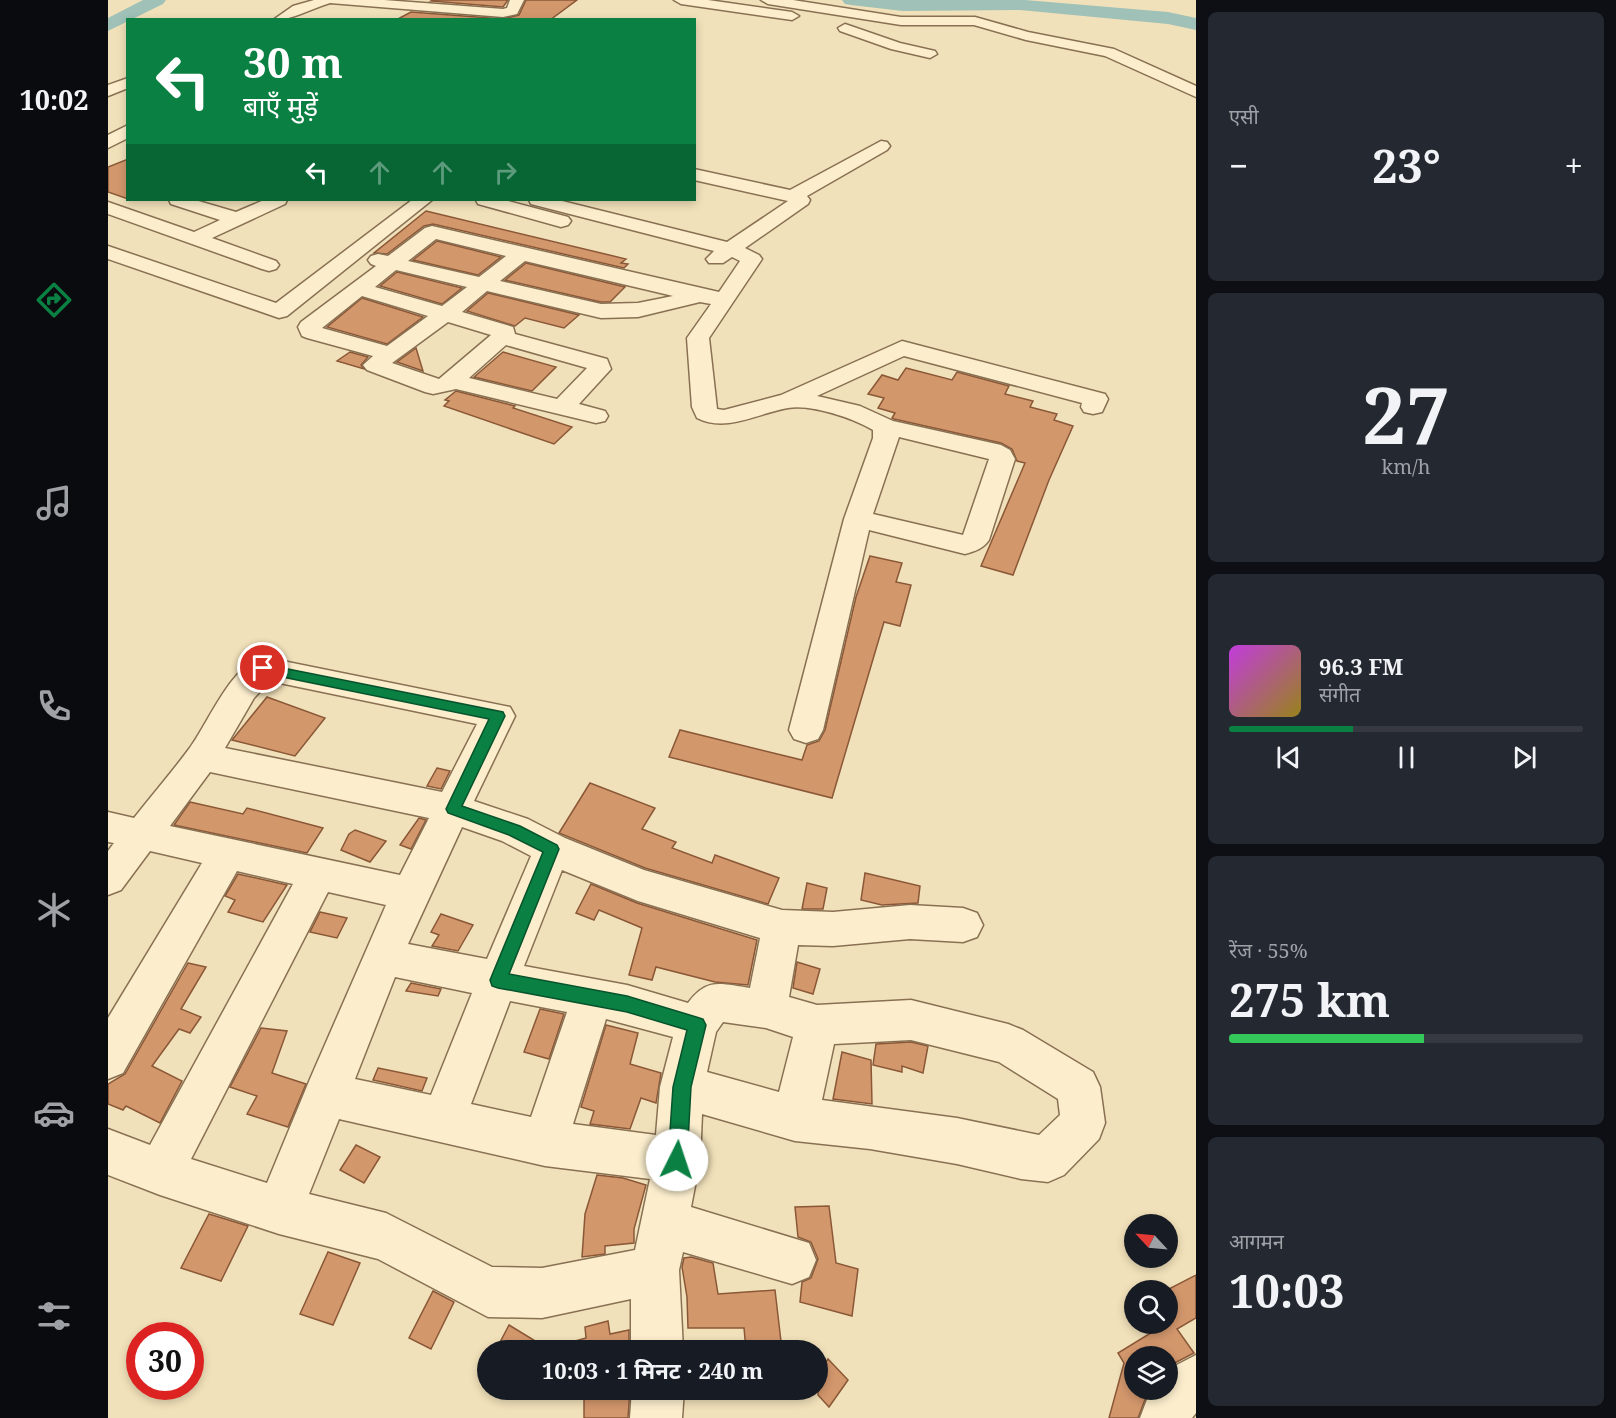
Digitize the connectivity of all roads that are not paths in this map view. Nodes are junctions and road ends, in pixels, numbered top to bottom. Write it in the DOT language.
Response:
graph roads {
  1 [pos="315,0"];
  2 [pos="330,0"];
  3 [pos="681,0"];
  4 [pos="768,0"];
  5 [pos="516,1"];
  6 [pos="455,5"];
  7 [pos="273,18"];
  8 [pos="282,18"];
  9 [pos="442,18"];
  10 [pos="901,21"];
  11 [pos="896,46"];
  12 [pos="930,54"];
  13 [pos="126,83"];
  14 [pos="126,89"];
  15 [pos="108,91"];
  16 [pos="1196,93"];
  17 [pos="108,97"];
  18 [pos="108,128"];
  19 [pos="126,130"];
  20 [pos="126,131"];
  21 [pos="108,143"];
  22 [pos="881,146"];
  23 [pos="696,174"];
  24 [pos="793,196"];
  25 [pos="135,201"];
  26 [pos="181,201"];
  27 [pos="276,201"];
  28 [pos="422,201"];
  29 [pos="494,201"];
  30 [pos="542,201"];
  31 [pos="111,209"];
  32 [pos="574,210"];
  33 [pos="237,219"];
  34 [pos="542,233"];
  35 [pos="195,239"];
  36 [pos="732,239"];
  37 [pos="108,252"];
  38 [pos="351,254"];
  39 [pos="521,254"];
  40 [pos="394,264"];
  41 [pos="269,265"];
  42 [pos="483,285"];
  43 [pos="360,289"];
  44 [pos="715,298"];
  45 [pos="447,313"];
  46 [pos="502,337"];
  47 [pos="392,354"];
  48 [pos="452,381"];
  49 [pos="790,400"];
  50 [pos="1093,407"];
  51 [pos="561,409"];
  52 [pos="596,416"];
  53 [pos="885,427"];
  54 [pos="858,519"];
  55 [pos="806,730"];
  56 [pos="202,757"];
  57 [pos="453,809"];
  58 [pos="125,830"];
  59 [pos="552,849"];
  60 [pos="228,853"];
  61 [pos="318,873"];
  62 [pos="108,879"];
  63 [pos="410,894"];
  64 [pos="963,925"];
  65 [pos="782,927"];
  66 [pos="382,957"];
  67 [pos="498,980"];
  68 [pos="592,997"];
  69 [pos="766,1009"];
  70 [pos="697,1025"];
  71 [pos="817,1025"];
  72 [pos="108,1058"];
  73 [pos="682,1087"];
  74 [pos="325,1094"];
  75 [pos="795,1119"];
  76 [pos="443,1120"];
  77 [pos="545,1143"];
  78 [pos="108,1152"];
  79 [pos="677,1160"];
  80 [pos="160,1172"];
  81 [pos="279,1210"];
  82 [pos="666,1223"];
  83 [pos="792,1260"];
  84 [pos="656,1270"];
  85 [pos="657,1340"];
  86 [pos="1196,1381"];
  87 [pos="657,1400"];
  88 [pos="656,1418"];
  89 [pos="1166,1418"];
  1 -- 7 [label="street"];
  2 -- 6 [label="street"];
  2 -- 8 [label="street"];
  3 -- 11 [label="street"];
  4 -- 10 [label="street"];
  5 -- 6 [label="street"];
  6 -- 9 [label="street"];
  10 -- 11 [label="street"];
  10 -- 16 [label="street"];
  11 -- 12 [label="street"];
  13 -- 15 [label="street"];
  14 -- 17 [label="street"];
  18 -- 19 [label="street"];
  20 -- 21 [label="street"];
  22 -- 24 [label="street"];
  23 -- 24 [label="street"];
  24 -- 36 [label="street"];
  25 -- 31 [label="street"];
  26 -- 33 [label="street"];
  27 -- 33 [label="street"];
  28 -- 38 [label="street"];
  29 -- 32 [label="street"];
  30 -- 32 [label="street"];
  31 -- 35 [label="street"];
  32 -- 34 [label="street"];
  32 -- 36 [label="street"];
  33 -- 35 [label="street"];
  35 -- 41 [label="street"];
  36 -- 44 [label="street"];
  37 -- 38 [label="street"];
  38 -- 40 [label="street"];
  39 -- 40 [label="street"];
  39 -- 42 [label="street"];
  39 -- 44 [label="street"];
  40 -- 42 [label="street"];
  40 -- 43 [label="street"];
  42 -- 44 [label="street"];
  42 -- 45 [label="street"];
  43 -- 45 [label="street"];
  43 -- 47 [label="street"];
  44 -- 49 [label="street"];
  45 -- 46 [label="street"];
  45 -- 47 [label="street"];
  46 -- 48 [label="street"];
  46 -- 51 [label="street"];
  47 -- 48 [label="street"];
  48 -- 51 [label="street"];
  49 -- 50 [label="street"];
  49 -- 53 [label="street"];
  51 -- 52 [label="street"];
  53 -- 54 [label="street"];
  53 -- 54 [label="street"];
  54 -- 55 [label="street"];
  56 -- 57 [label="street"];
  56 -- 57 [label="street"];
  56 -- 58 [label="street"];
  57 -- 59 [label="street"];
  57 -- 63 [label="street"];
  58 -- 60 [label="street"];
  58 -- 62 [label="street"];
  59 -- 65 [label="street"];
  59 -- 67 [label="street"];
  60 -- 61 [label="street"];
  60 -- 72 [label="street"];
  61 -- 63 [label="street"];
  61 -- 80 [label="street"];
  63 -- 66 [label="street"];
  64 -- 65 [label="street"];
  65 -- 69 [label="street"];
  66 -- 67 [label="street"];
  66 -- 74 [label="street"];
  67 -- 68 [label="street"];
  67 -- 76 [label="street"];
  68 -- 70 [label="street"];
  68 -- 77 [label="street"];
  69 -- 70 [label="street"];
  69 -- 71 [label="street"];
  70 -- 73 [label="street"];
  71 -- 75 [label="street"];
  71 -- 75 [label="street"];
  73 -- 75 [label="street"];
  73 -- 79 [label="street"];
  74 -- 76 [label="street"];
  74 -- 81 [label="street"];
  76 -- 77 [label="street"];
  77 -- 79 [label="street"];
  78 -- 80 [label="street"];
  79 -- 82 [label="street"];
  80 -- 81 [label="street"];
  81 -- 84 [label="street"];
  82 -- 83 [label="street"];
  82 -- 84 [label="street"];
  84 -- 85 [label="street"];
  86 -- 89 [label="street"];
  87 -- 88 [label="street"];
}
